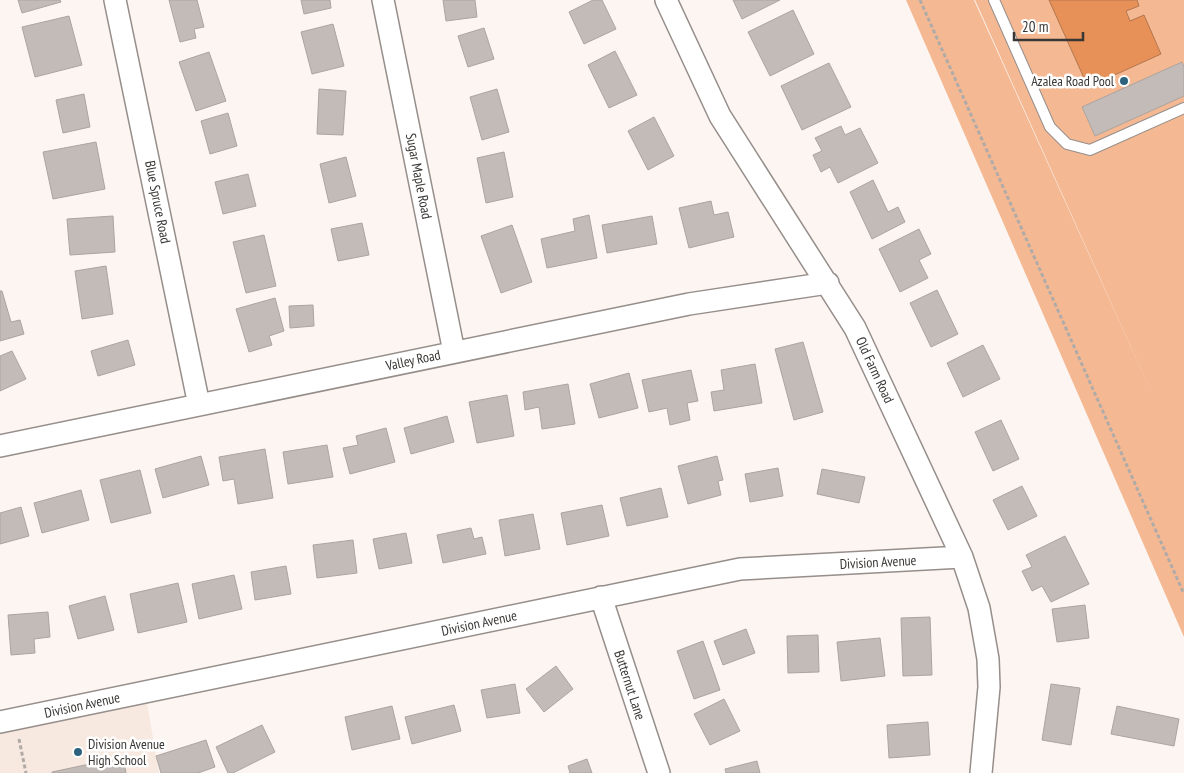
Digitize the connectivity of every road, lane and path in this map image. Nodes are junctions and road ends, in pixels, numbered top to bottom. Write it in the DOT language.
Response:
graph roads {
  1 [pos="115,0"];
  2 [pos="383,0"];
  3 [pos="666,0"];
  4 [pos="920,0"];
  5 [pos="994,0"];
  6 [pos="1184,108"];
  7 [pos="828,283"];
  8 [pos="454,352"];
  9 [pos="199,405"];
  10 [pos="0,446"];
  11 [pos="962,557"];
  12 [pos="1184,594"];
  13 [pos="602,597"];
  14 [pos="8,720"];
  15 [pos="26,773"];
  16 [pos="659,773"];
  17 [pos="981,773"];
  1 -- 9 [label="street, Blue Spruce Road"];
  2 -- 8 [label="street, Sugar Maple Road"];
  3 -- 7 [label="street, Old Farm Road"];
  4 -- 12 [label="path"];
  5 -- 6 [label="lane"];
  7 -- 8 [label="street, Valley Road"];
  7 -- 11 [label="street, Old Farm Road"];
  8 -- 9 [label="street, Valley Road"];
  9 -- 10 [label="street, Valley Road"];
  11 -- 13 [label="street, Division Avenue"];
  11 -- 17 [label="street, Old Farm Road"];
  13 -- 14 [label="street, Division Avenue"];
  13 -- 16 [label="street, Butternut Lane"];
  14 -- 15 [label="path"];
}
